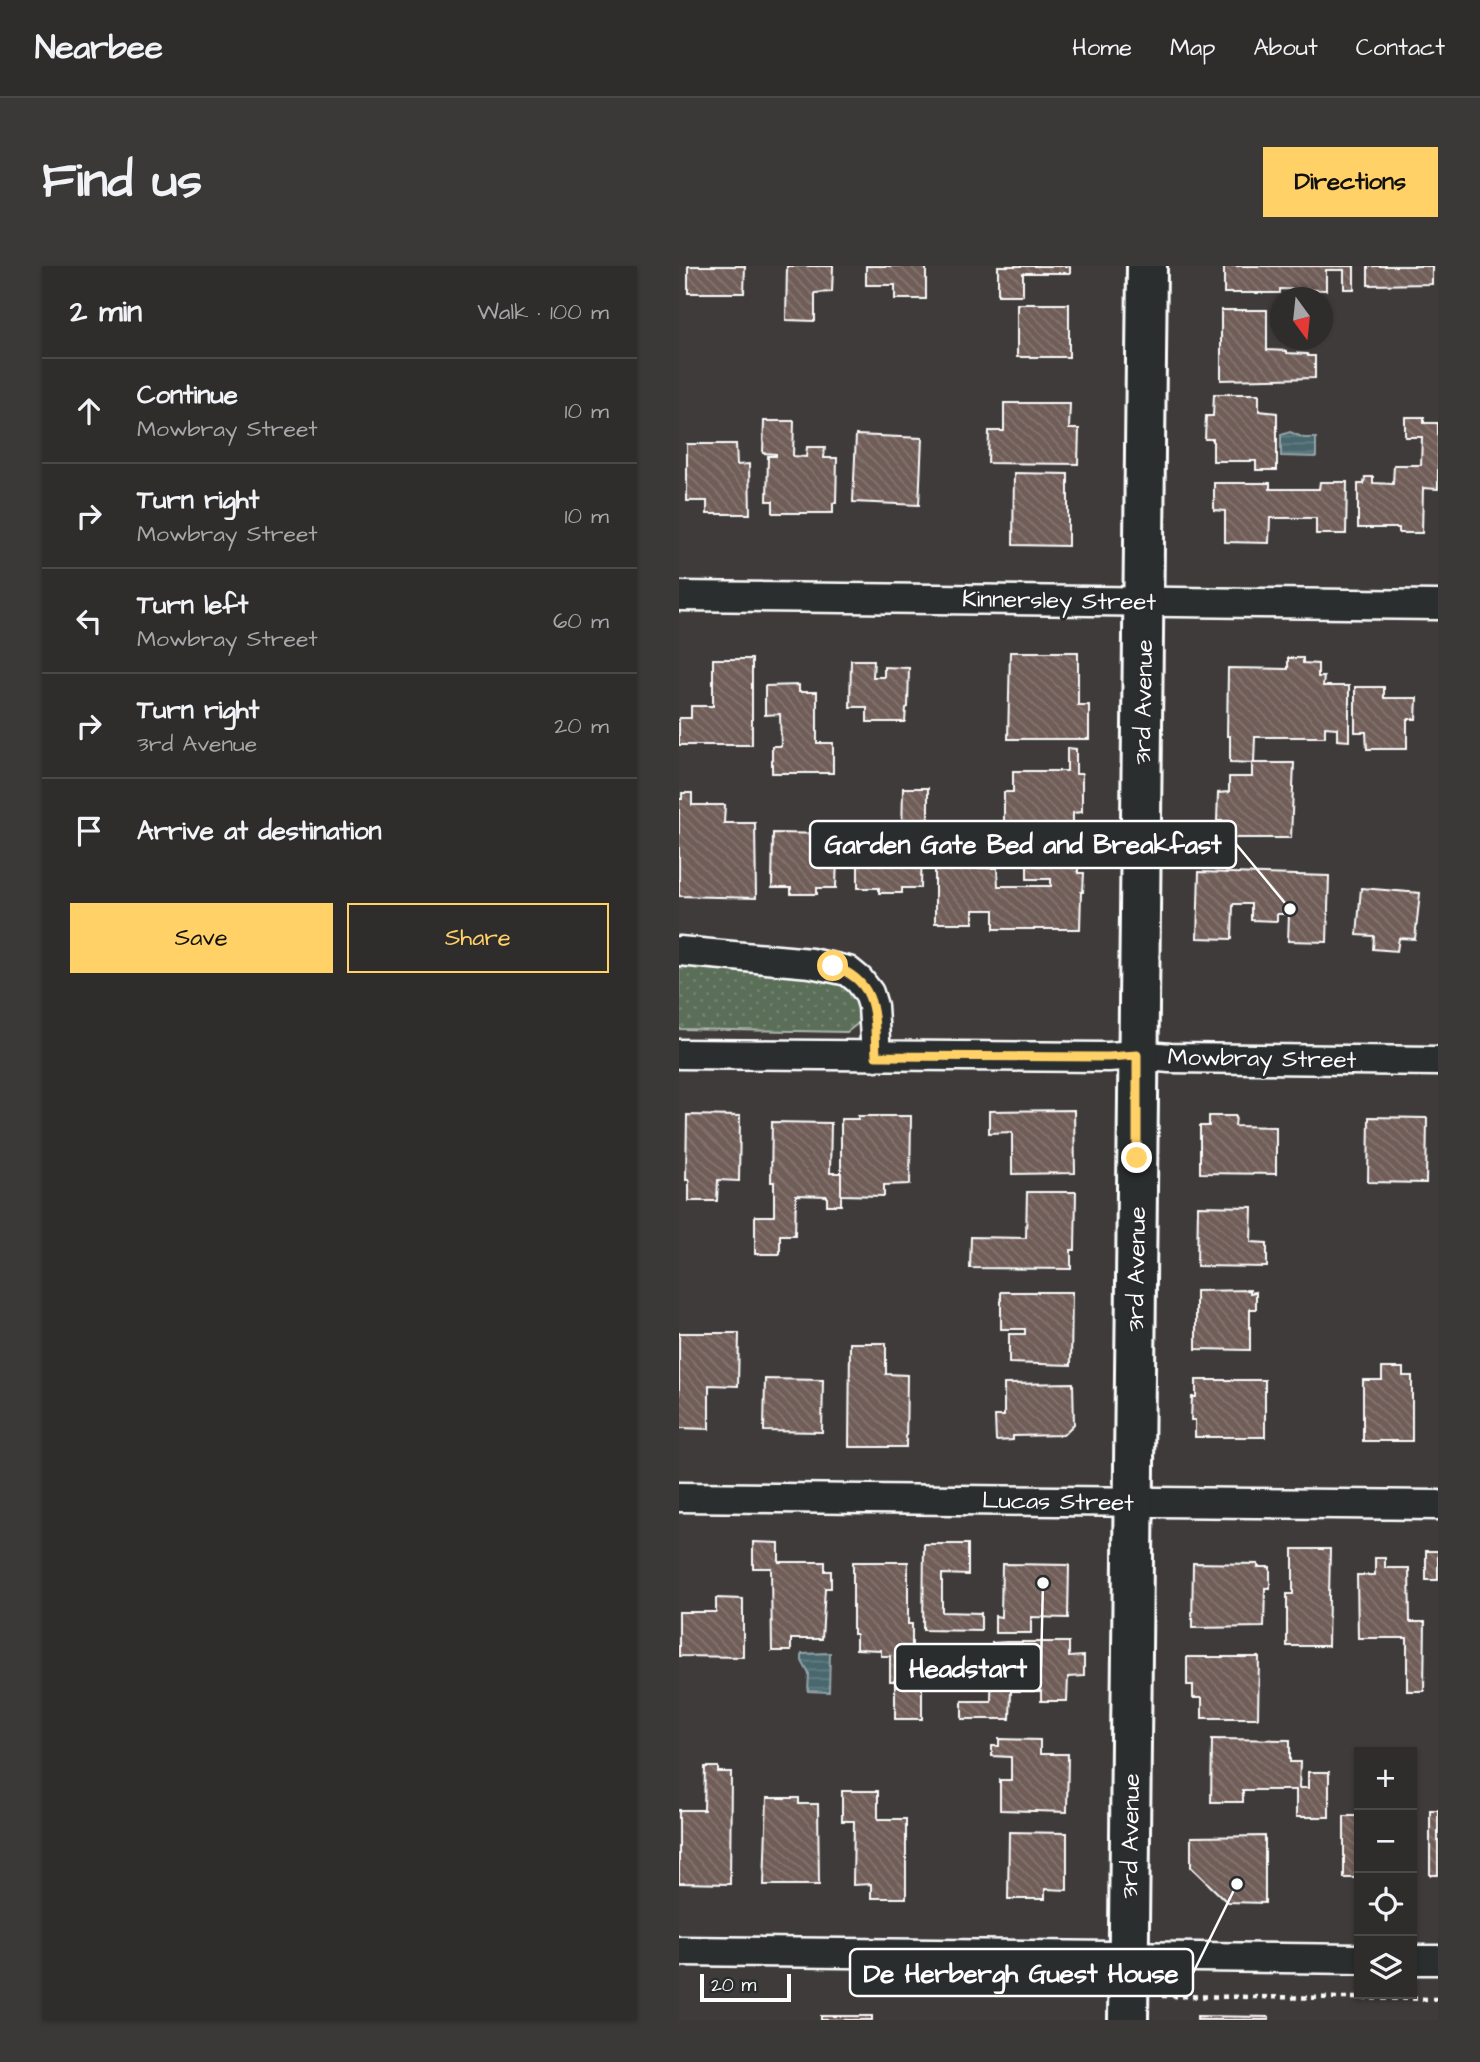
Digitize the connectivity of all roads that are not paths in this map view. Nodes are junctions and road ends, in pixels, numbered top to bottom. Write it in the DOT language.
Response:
graph roads {
  1 [pos="1147,266"];
  2 [pos="679,596"];
  3 [pos="1144,601"];
  4 [pos="1438,605"];
  5 [pos="679,951"];
  6 [pos="679,1054"];
  7 [pos="1137,1055"];
  8 [pos="876,1056"];
  9 [pos="1438,1061"];
  10 [pos="679,1497"];
  11 [pos="1133,1502"];
  12 [pos="1438,1506"];
  13 [pos="679,1951"];
  14 [pos="1128,1957"];
  15 [pos="1354,1959"];
  16 [pos="1417,1960"];
  17 [pos="1438,1960"];
  18 [pos="1128,2007"];
  1 -- 3 [label="street, 3rd Avenue"];
  2 -- 3 [label="street, Kinnersley Street"];
  3 -- 4 [label="street, Kinnersley Street"];
  3 -- 7 [label="street, 3rd Avenue"];
  5 -- 8 [label="street"];
  6 -- 8 [label="street, Mowbray Street"];
  7 -- 8 [label="street, Mowbray Street"];
  7 -- 9 [label="street, Mowbray Street"];
  7 -- 11 [label="street, 3rd Avenue"];
  10 -- 11 [label="street, Lucas Street"];
  11 -- 12 [label="street, Lucas Street"];
  11 -- 14 [label="street, 3rd Avenue"];
  13 -- 14 [label="street"];
  14 -- 15 [label="street"];
  14 -- 18 [label="street, 3rd Avenue"];
  16 -- 17 [label="street"];
}
